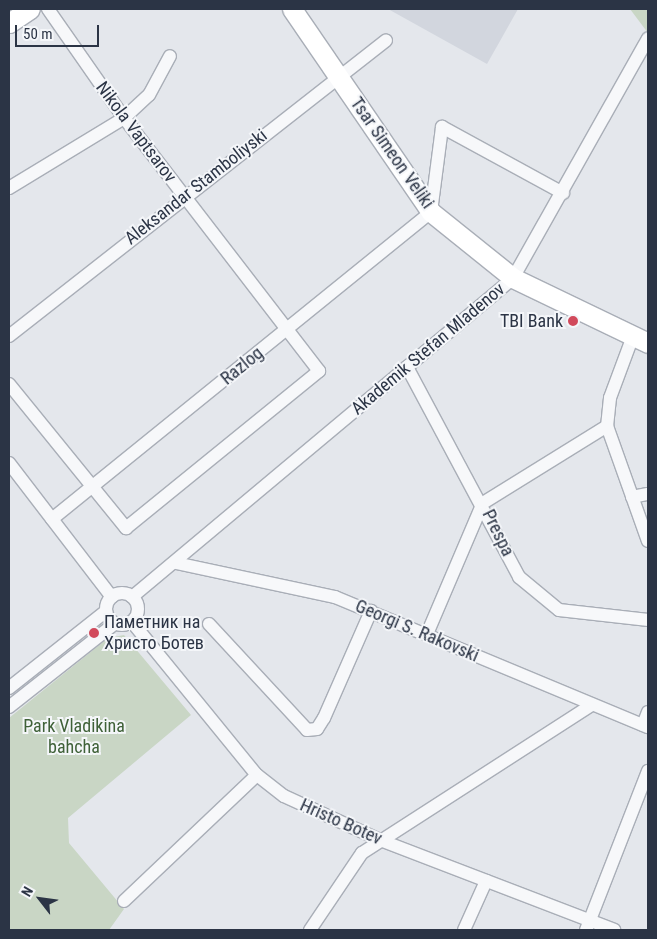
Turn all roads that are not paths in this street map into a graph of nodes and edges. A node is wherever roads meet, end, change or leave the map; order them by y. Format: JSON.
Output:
{"nodes":[{"id":1,"x":30,"y":9,"type":"edge"},
{"id":2,"x":48,"y":9,"type":"edge"},
{"id":3,"x":292,"y":9,"type":"edge"},
{"id":4,"x":9,"y":23,"type":"edge"},
{"id":5,"x":648,"y":38,"type":"edge"},
{"id":6,"x":386,"y":40,"type":"dead end"},
{"id":7,"x":170,"y":56,"type":"dead end"},
{"id":8,"x":338,"y":76,"type":"junction"},
{"id":9,"x":124,"y":118,"type":"junction"},
{"id":10,"x":9,"y":188,"type":"edge"},
{"id":11,"x":562,"y":192,"type":"junction"},
{"id":12,"x":184,"y":196,"type":"junction"},
{"id":13,"x":431,"y":212,"type":"junction"},
{"id":14,"x":512,"y":278,"type":"junction"},
{"id":15,"x":287,"y":330,"type":"junction"},
{"id":16,"x":9,"y":336,"type":"edge"},
{"id":17,"x":641,"y":339,"type":"edge"},
{"id":18,"x":407,"y":367,"type":"junction"},
{"id":19,"x":9,"y":384,"type":"edge"},
{"id":20,"x":607,"y":426,"type":"junction"},
{"id":21,"x":9,"y":464,"type":"edge"},
{"id":22,"x":92,"y":487,"type":"junction"},
{"id":23,"x":648,"y":494,"type":"edge"},
{"id":24,"x":632,"y":497,"type":"junction"},
{"id":25,"x":483,"y":503,"type":"junction"},
{"id":26,"x":52,"y":519,"type":"junction"},
{"id":27,"x":648,"y":540,"type":"edge"},
{"id":28,"x":176,"y":563,"type":"junction"},
{"id":29,"x":112,"y":597,"type":"junction"},
{"id":30,"x":132,"y":597,"type":"junction"},
{"id":31,"x":106,"y":611,"type":"junction"},
{"id":32,"x":371,"y":611,"type":"junction"},
{"id":33,"x":648,"y":620,"type":"edge"},
{"id":34,"x":132,"y":622,"type":"junction"},
{"id":35,"x":114,"y":624,"type":"junction"},
{"id":36,"x":209,"y":624,"type":"dead end"},
{"id":37,"x":427,"y":634,"type":"junction"},
{"id":38,"x":9,"y":688,"type":"edge"},
{"id":39,"x":592,"y":705,"type":"junction"},
{"id":40,"x":9,"y":707,"type":"edge"},
{"id":41,"x":648,"y":712,"type":"edge"},
{"id":42,"x":646,"y":726,"type":"edge"},
{"id":43,"x":648,"y":771,"type":"edge"},
{"id":44,"x":257,"y":775,"type":"junction"},
{"id":45,"x":380,"y":840,"type":"junction"},
{"id":46,"x":486,"y":882,"type":"junction"},
{"id":47,"x":124,"y":901,"type":"dead end"},
{"id":48,"x":587,"y":926,"type":"edge"},
{"id":49,"x":310,"y":930,"type":"edge"},
{"id":50,"x":464,"y":930,"type":"edge"},
{"id":51,"x":614,"y":930,"type":"edge"}],
"edges":[{"from":1,"to":4,"type":"street"},
{"from":2,"to":9,"type":"street","name":"Nikola Vaptsarov"},
{"from":3,"to":8,"type":"street","name":"Tsar Simeon Veliki"},
{"from":5,"to":11,"type":"street","name":"Akademik Stefan Mladenov"},
{"from":6,"to":8,"type":"street","name":"Aleksandar Stamboliyski"},
{"from":7,"to":9,"type":"street"},
{"from":8,"to":12,"type":"street","name":"Aleksandar Stamboliyski"},
{"from":8,"to":13,"type":"street","name":"Tsar Simeon Veliki"},
{"from":9,"to":10,"type":"street"},
{"from":9,"to":12,"type":"street","name":"Nikola Vaptsarov"},
{"from":11,"to":13,"type":"street"},
{"from":11,"to":14,"type":"street","name":"Akademik Stefan Mladenov"},
{"from":12,"to":15,"type":"street","name":"Nikola Vaptsarov"},
{"from":12,"to":16,"type":"street","name":"Aleksandar Stamboliyski"},
{"from":13,"to":14,"type":"street","name":"Tsar Simeon Veliki"},
{"from":13,"to":15,"type":"street","name":"Razlog"},
{"from":14,"to":17,"type":"street","name":"Tsar Simeon Veliki"},
{"from":14,"to":18,"type":"street","name":"Akademik Stefan Mladenov"},
{"from":15,"to":22,"type":"street","name":"Razlog"},
{"from":15,"to":22,"type":"street","name":"Nikola Vaptsarov"},
{"from":17,"to":20,"type":"street"},
{"from":18,"to":25,"type":"street","name":"Prespa"},
{"from":18,"to":28,"type":"street","name":"Akademik Stefan Mladenov"},
{"from":19,"to":22,"type":"street"},
{"from":20,"to":24,"type":"street"},
{"from":20,"to":25,"type":"street"},
{"from":21,"to":26,"type":"street"},
{"from":22,"to":26,"type":"street","name":"Razlog"},
{"from":23,"to":24,"type":"street"},
{"from":24,"to":27,"type":"street"},
{"from":25,"to":33,"type":"street","name":"Prespa"},
{"from":25,"to":37,"type":"street"},
{"from":26,"to":29,"type":"street"},
{"from":28,"to":30,"type":"street","name":"Akademik Stefan Mladenov"},
{"from":28,"to":32,"type":"street","name":"Georgi S. Rakovski"},
{"from":29,"to":30,"type":"street"},
{"from":29,"to":31,"type":"street"},
{"from":30,"to":34,"type":"street"},
{"from":31,"to":35,"type":"street"},
{"from":31,"to":38,"type":"street"},
{"from":32,"to":36,"type":"street"},
{"from":32,"to":37,"type":"street","name":"Georgi S. Rakovski"},
{"from":34,"to":35,"type":"street"},
{"from":34,"to":44,"type":"street","name":"Hristo Botev"},
{"from":35,"to":40,"type":"street"},
{"from":37,"to":39,"type":"street","name":"Georgi S. Rakovski"},
{"from":39,"to":42,"type":"street","name":"Georgi S. Rakovski"},
{"from":39,"to":45,"type":"street"},
{"from":41,"to":42,"type":"street"},
{"from":43,"to":48,"type":"street"},
{"from":44,"to":45,"type":"street","name":"Hristo Botev"},
{"from":44,"to":47,"type":"street"},
{"from":45,"to":46,"type":"street","name":"Hristo Botev"},
{"from":45,"to":49,"type":"street"},
{"from":46,"to":48,"type":"street","name":"Hristo Botev"},
{"from":46,"to":50,"type":"street"},
{"from":48,"to":51,"type":"street","name":"Hristo Botev"}]}
